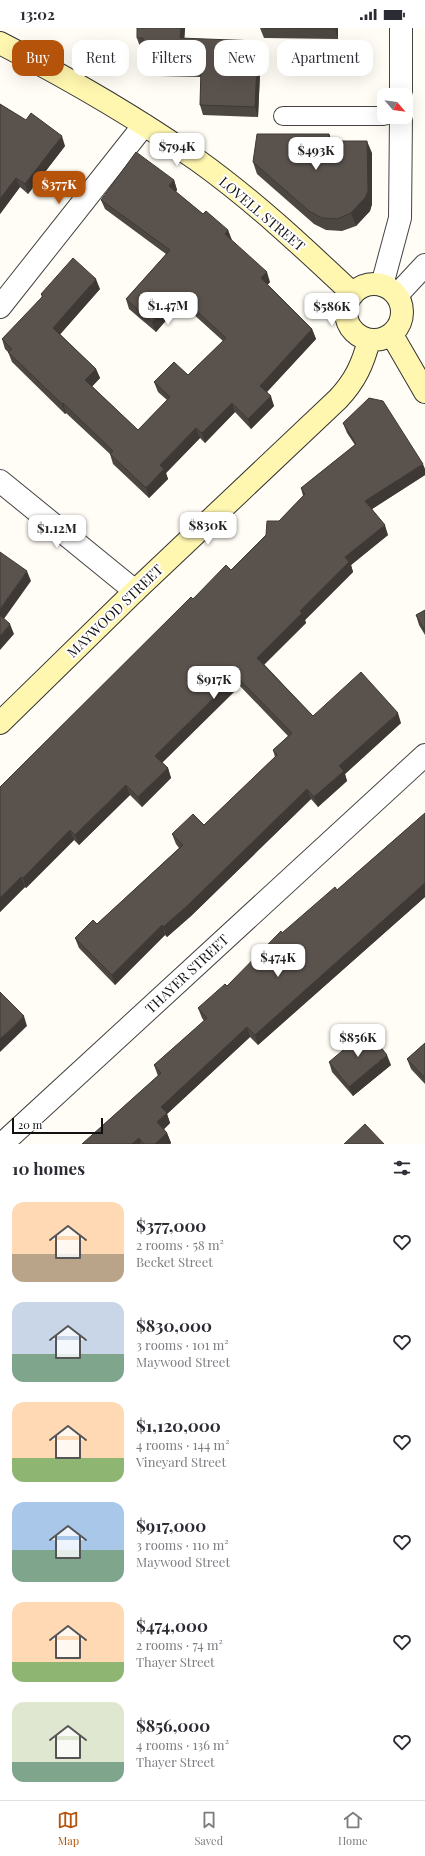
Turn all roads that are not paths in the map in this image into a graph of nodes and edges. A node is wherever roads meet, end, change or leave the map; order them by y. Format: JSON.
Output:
{"nodes":[{"id":1,"x":401,"y":28,"type":"edge"},
{"id":2,"x":0,"y":43,"type":"edge"},
{"id":3,"x":401,"y":88,"type":"edge"},
{"id":4,"x":283,"y":116,"type":"dead end"},
{"id":5,"x":377,"y":116,"type":"edge"},
{"id":6,"x":144,"y":124,"type":"junction"},
{"id":7,"x":401,"y":124,"type":"edge"},
{"id":8,"x":425,"y":265,"type":"edge"},
{"id":9,"x":390,"y":290,"type":"junction"},
{"id":10,"x":353,"y":294,"type":"junction"},
{"id":11,"x":0,"y":307,"type":"edge"},
{"id":12,"x":392,"y":335,"type":"junction"},
{"id":13,"x":369,"y":340,"type":"junction"},
{"id":14,"x":425,"y":392,"type":"edge"},
{"id":15,"x":0,"y":481,"type":"edge"},
{"id":16,"x":135,"y":591,"type":"junction"},
{"id":17,"x":0,"y":723,"type":"edge"},
{"id":18,"x":425,"y":755,"type":"edge"},
{"id":19,"x":2,"y":1144,"type":"edge"}],
"edges":[{"from":1,"to":3,"type":"street"},
{"from":2,"to":6,"type":"street","name":"LOVELL STREET"},
{"from":4,"to":5,"type":"lane"},
{"from":6,"to":10,"type":"street","name":"LOVELL STREET"},
{"from":6,"to":11,"type":"street"},
{"from":7,"to":9,"type":"street"},
{"from":8,"to":9,"type":"street"},
{"from":9,"to":10,"type":"street"},
{"from":9,"to":12,"type":"street"},
{"from":10,"to":13,"type":"street"},
{"from":12,"to":13,"type":"street"},
{"from":12,"to":14,"type":"street"},
{"from":13,"to":16,"type":"street","name":"MAYWOOD STREET"},
{"from":15,"to":16,"type":"street"},
{"from":16,"to":17,"type":"street","name":"MAYWOOD STREET"},
{"from":18,"to":19,"type":"street","name":"THAYER STREET"}]}
